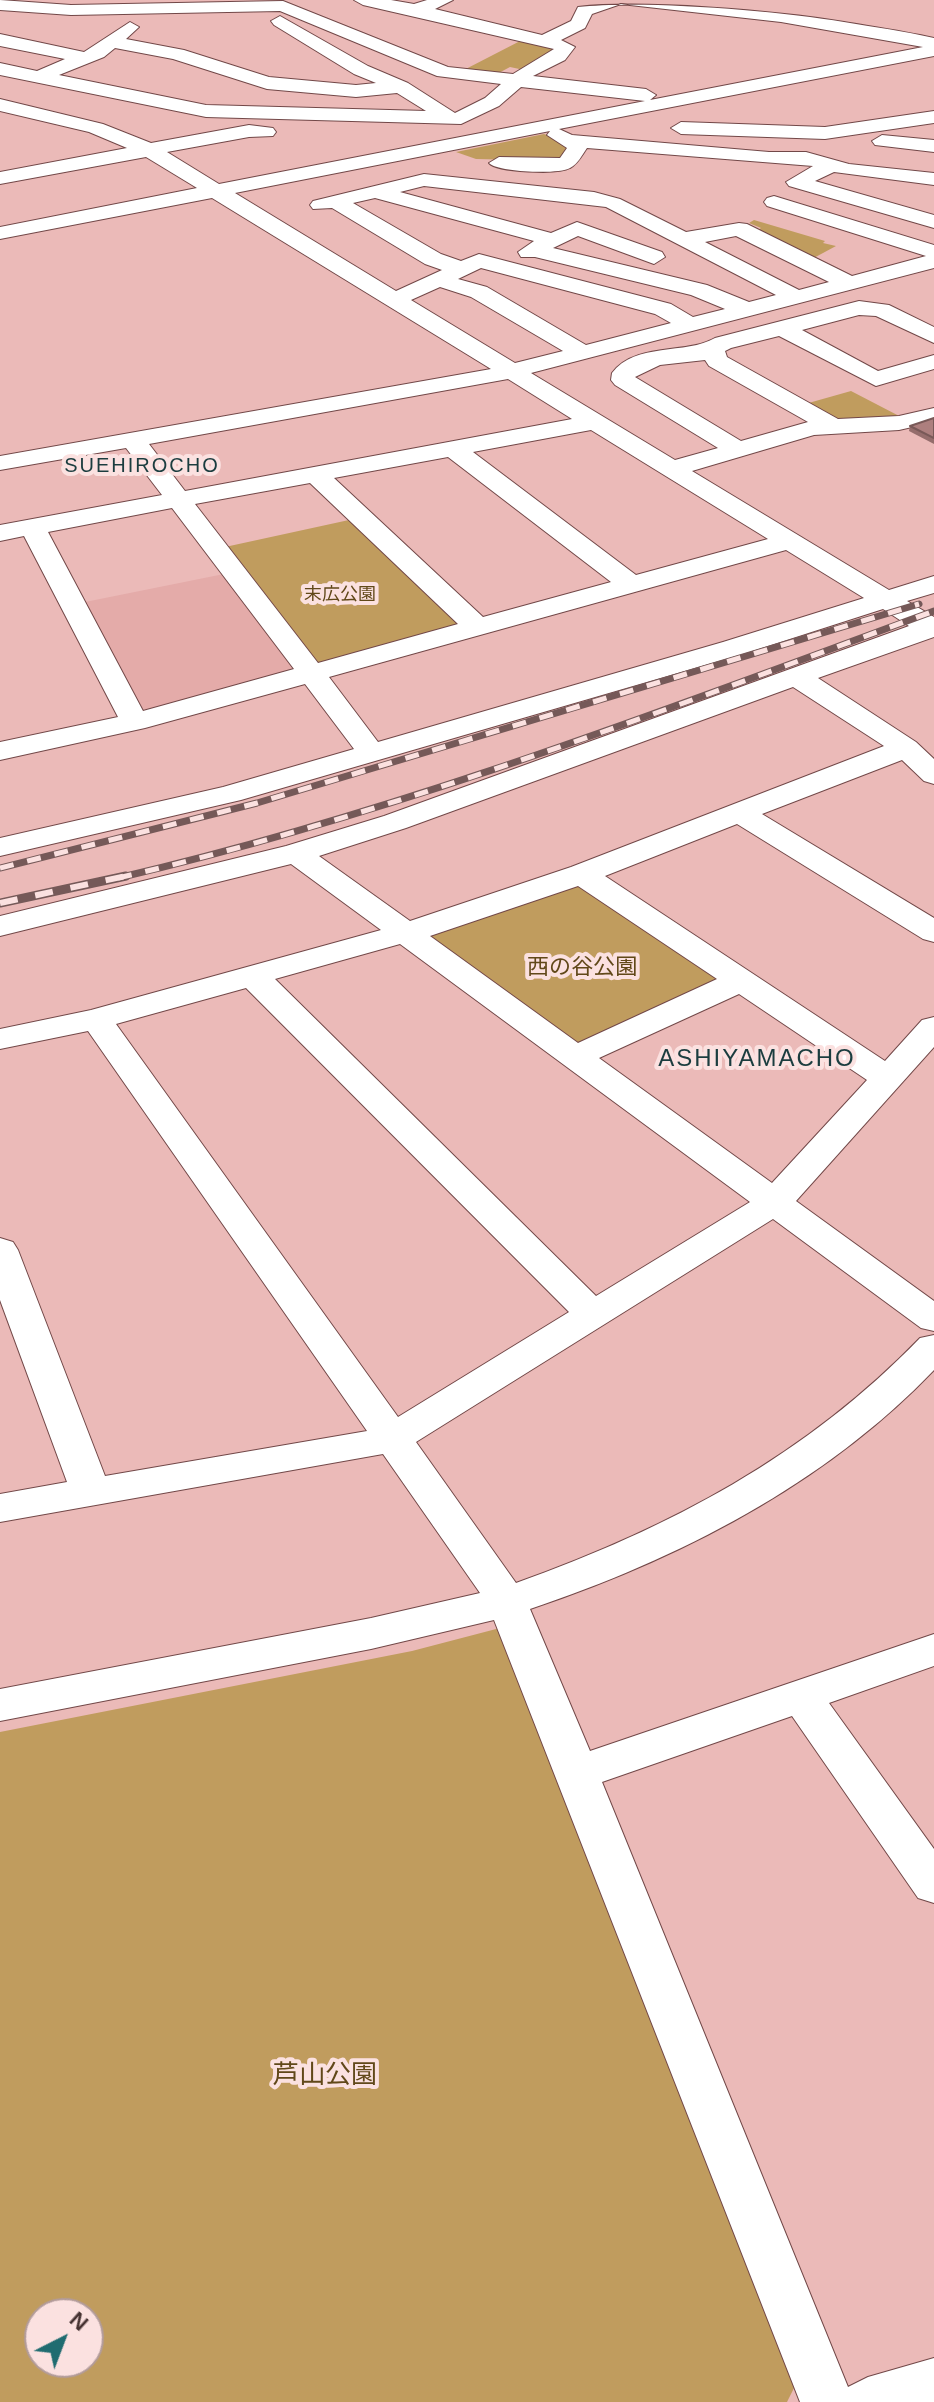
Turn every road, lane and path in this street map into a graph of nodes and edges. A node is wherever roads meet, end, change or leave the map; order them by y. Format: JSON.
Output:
{"nodes":[{"id":1,"x":304,"y":0,"type":"edge"},
{"id":2,"x":363,"y":0,"type":"edge"},
{"id":3,"x":444,"y":0,"type":"edge"},
{"id":4,"x":616,"y":0,"type":"edge"},
{"id":5,"x":626,"y":0,"type":"edge"},
{"id":6,"x":48,"y":4,"type":"edge"},
{"id":7,"x":123,"y":5,"type":"edge"},
{"id":8,"x":161,"y":6,"type":"edge"},
{"id":9,"x":221,"y":6,"type":"junction"},
{"id":10,"x":283,"y":6,"type":"junction"},
{"id":11,"x":4,"y":8,"type":"edge"},
{"id":12,"x":415,"y":10,"type":"junction"},
{"id":13,"x":0,"y":40,"type":"edge"},
{"id":14,"x":544,"y":41,"type":"junction"},
{"id":15,"x":113,"y":42,"type":"junction"},
{"id":16,"x":934,"y":43,"type":"edge"},
{"id":17,"x":934,"y":50,"type":"edge"},
{"id":18,"x":82,"y":57,"type":"junction"},
{"id":19,"x":0,"y":69,"type":"edge"},
{"id":20,"x":456,"y":75,"type":"junction"},
{"id":21,"x":39,"y":77,"type":"junction"},
{"id":22,"x":516,"y":81,"type":"junction"},
{"id":23,"x":401,"y":87,"type":"junction"},
{"id":24,"x":0,"y":95,"type":"edge"},
{"id":25,"x":671,"y":99,"type":"junction"},
{"id":26,"x":0,"y":105,"type":"edge"},
{"id":27,"x":934,"y":117,"type":"edge"},
{"id":28,"x":454,"y":118,"type":"junction"},
{"id":29,"x":514,"y":120,"type":"dead end"},
{"id":30,"x":538,"y":126,"type":"junction"},
{"id":31,"x":578,"y":132,"type":"junction"},
{"id":32,"x":124,"y":138,"type":"junction"},
{"id":33,"x":215,"y":138,"type":"junction"},
{"id":34,"x":882,"y":141,"type":"dead end"},
{"id":35,"x":438,"y":146,"type":"junction"},
{"id":36,"x":934,"y":146,"type":"edge"},
{"id":37,"x":149,"y":150,"type":"junction"},
{"id":38,"x":384,"y":156,"type":"junction"},
{"id":39,"x":833,"y":165,"type":"junction"},
{"id":40,"x":2,"y":177,"type":"edge"},
{"id":41,"x":934,"y":179,"type":"edge"},
{"id":42,"x":424,"y":180,"type":"junction"},
{"id":43,"x":214,"y":190,"type":"junction"},
{"id":44,"x":374,"y":192,"type":"junction"},
{"id":45,"x":774,"y":202,"type":"dead end"},
{"id":46,"x":637,"y":215,"type":"junction"},
{"id":47,"x":934,"y":222,"type":"edge"},
{"id":48,"x":0,"y":233,"type":"edge"},
{"id":49,"x":591,"y":234,"type":"junction"},
{"id":50,"x":684,"y":239,"type":"junction"},
{"id":51,"x":542,"y":245,"type":"junction"},
{"id":52,"x":934,"y":252,"type":"edge"},
{"id":53,"x":654,"y":257,"type":"dead end"},
{"id":54,"x":495,"y":266,"type":"junction"},
{"id":55,"x":927,"y":268,"type":"edge"},
{"id":56,"x":462,"y":269,"type":"junction"},
{"id":57,"x":439,"y":280,"type":"junction"},
{"id":58,"x":849,"y":283,"type":"junction"},
{"id":59,"x":796,"y":297,"type":"junction"},
{"id":60,"x":394,"y":300,"type":"junction"},
{"id":61,"x":748,"y":310,"type":"junction"},
{"id":62,"x":691,"y":325,"type":"junction"},
{"id":63,"x":780,"y":327,"type":"junction"},
{"id":64,"x":934,"y":336,"type":"edge"},
{"id":65,"x":584,"y":353,"type":"junction"},
{"id":66,"x":712,"y":353,"type":"junction"},
{"id":67,"x":934,"y":362,"type":"edge"},
{"id":68,"x":510,"y":372,"type":"junction"},
{"id":69,"x":934,"y":415,"type":"edge"},
{"id":70,"x":594,"y":422,"type":"junction"},
{"id":71,"x":831,"y":425,"type":"junction"},
{"id":72,"x":132,"y":439,"type":"junction"},
{"id":73,"x":453,"y":449,"type":"junction"},
{"id":74,"x":737,"y":449,"type":"junction"},
{"id":75,"x":0,"y":463,"type":"edge"},
{"id":76,"x":671,"y":469,"type":"junction"},
{"id":77,"x":315,"y":474,"type":"junction"},
{"id":78,"x":178,"y":500,"type":"junction"},
{"id":79,"x":32,"y":527,"type":"junction"},
{"id":80,"x":0,"y":533,"type":"edge"},
{"id":81,"x":789,"y":541,"type":"junction"},
{"id":82,"x":934,"y":584,"type":"edge"},
{"id":83,"x":632,"y":585,"type":"junction"},
{"id":84,"x":886,"y":600,"type":"junction"},
{"id":85,"x":477,"y":627,"type":"junction"},
{"id":86,"x":933,"y":628,"type":"edge"},
{"id":87,"x":312,"y":673,"type":"junction"},
{"id":88,"x":797,"y":677,"type":"junction"},
{"id":89,"x":135,"y":722,"type":"junction"},
{"id":90,"x":906,"y":748,"type":"junction"},
{"id":91,"x":0,"y":751,"type":"edge"},
{"id":92,"x":372,"y":753,"type":"junction"},
{"id":93,"x":934,"y":775,"type":"edge"},
{"id":94,"x":739,"y":813,"type":"junction"},
{"id":95,"x":0,"y":847,"type":"edge"},
{"id":96,"x":296,"y":853,"type":"junction"},
{"id":97,"x":582,"y":874,"type":"junction"},
{"id":98,"x":0,"y":926,"type":"edge"},
{"id":99,"x":934,"y":932,"type":"edge"},
{"id":100,"x":406,"y":933,"type":"junction"},
{"id":101,"x":253,"y":976,"type":"junction"},
{"id":102,"x":742,"y":980,"type":"junction"},
{"id":103,"x":96,"y":1019,"type":"junction"},
{"id":104,"x":934,"y":1027,"type":"edge"},
{"id":105,"x":0,"y":1039,"type":"edge"},
{"id":106,"x":577,"y":1056,"type":"junction"},
{"id":107,"x":886,"y":1077,"type":"junction"},
{"id":108,"x":776,"y":1201,"type":"junction"},
{"id":109,"x":0,"y":1250,"type":"edge"},
{"id":110,"x":592,"y":1314,"type":"junction"},
{"id":111,"x":934,"y":1319,"type":"edge"},
{"id":112,"x":934,"y":1347,"type":"edge"},
{"id":113,"x":393,"y":1438,"type":"junction"},
{"id":114,"x":91,"y":1492,"type":"junction"},
{"id":115,"x":0,"y":1508,"type":"edge"},
{"id":116,"x":505,"y":1601,"type":"junction"},
{"id":117,"x":934,"y":1650,"type":"edge"},
{"id":118,"x":802,"y":1697,"type":"junction"},
{"id":119,"x":0,"y":1705,"type":"edge"},
{"id":120,"x":576,"y":1773,"type":"junction"},
{"id":121,"x":934,"y":1885,"type":"edge"},
{"id":122,"x":934,"y":2383,"type":"edge"},
{"id":123,"x":827,"y":2402,"type":"edge"},
{"id":124,"x":868,"y":2402,"type":"edge"}],
"edges":[{"from":1,"to":10,"type":"street"},
{"from":2,"to":12,"type":"street"},
{"from":3,"to":12,"type":"street"},
{"from":4,"to":14,"type":"street"},
{"from":5,"to":16,"type":"street"},
{"from":6,"to":7,"type":"street"},
{"from":6,"to":11,"type":"street"},
{"from":7,"to":8,"type":"street"},
{"from":8,"to":9,"type":"street"},
{"from":8,"to":15,"type":"street"},
{"from":9,"to":10,"type":"street"},
{"from":9,"to":23,"type":"street"},
{"from":10,"to":20,"type":"street"},
{"from":12,"to":14,"type":"street"},
{"from":13,"to":18,"type":"street"},
{"from":14,"to":22,"type":"street"},
{"from":15,"to":18,"type":"street"},
{"from":15,"to":23,"type":"street"},
{"from":17,"to":25,"type":"street"},
{"from":18,"to":21,"type":"street"},
{"from":19,"to":21,"type":"street"},
{"from":20,"to":22,"type":"street"},
{"from":20,"to":23,"type":"street"},
{"from":21,"to":24,"type":"street"},
{"from":21,"to":28,"type":"street"},
{"from":22,"to":25,"type":"street"},
{"from":22,"to":28,"type":"street"},
{"from":23,"to":28,"type":"street"},
{"from":25,"to":30,"type":"street"},
{"from":26,"to":32,"type":"street"},
{"from":27,"to":31,"type":"street"},
{"from":28,"to":29,"type":"street"},
{"from":30,"to":31,"type":"street"},
{"from":30,"to":35,"type":"street"},
{"from":31,"to":35,"type":"street"},
{"from":31,"to":39,"type":"street"},
{"from":32,"to":33,"type":"street"},
{"from":32,"to":37,"type":"street"},
{"from":33,"to":37,"type":"street"},
{"from":33,"to":38,"type":"street"},
{"from":34,"to":36,"type":"street"},
{"from":35,"to":38,"type":"street"},
{"from":37,"to":40,"type":"street"},
{"from":37,"to":43,"type":"street"},
{"from":38,"to":42,"type":"street"},
{"from":38,"to":43,"type":"street"},
{"from":39,"to":41,"type":"street"},
{"from":39,"to":47,"type":"street"},
{"from":42,"to":44,"type":"street"},
{"from":42,"to":46,"type":"street"},
{"from":43,"to":48,"type":"street"},
{"from":43,"to":60,"type":"street"},
{"from":44,"to":51,"type":"street"},
{"from":44,"to":56,"type":"street"},
{"from":45,"to":52,"type":"street"},
{"from":46,"to":49,"type":"street"},
{"from":46,"to":50,"type":"street"},
{"from":49,"to":51,"type":"street"},
{"from":49,"to":53,"type":"street"},
{"from":50,"to":58,"type":"street"},
{"from":50,"to":59,"type":"street"},
{"from":51,"to":54,"type":"street"},
{"from":51,"to":61,"type":"street"},
{"from":54,"to":56,"type":"street"},
{"from":54,"to":62,"type":"street"},
{"from":55,"to":58,"type":"street"},
{"from":56,"to":57,"type":"street"},
{"from":57,"to":60,"type":"street"},
{"from":57,"to":65,"type":"street"},
{"from":58,"to":59,"type":"street"},
{"from":59,"to":61,"type":"street"},
{"from":60,"to":68,"type":"street"},
{"from":61,"to":62,"type":"street"},
{"from":62,"to":65,"type":"street"},
{"from":63,"to":64,"type":"street"},
{"from":63,"to":66,"type":"street"},
{"from":63,"to":67,"type":"street"},
{"from":65,"to":68,"type":"street"},
{"from":66,"to":71,"type":"street"},
{"from":66,"to":74,"type":"street"},
{"from":68,"to":70,"type":"street"},
{"from":68,"to":72,"type":"street"},
{"from":69,"to":71,"type":"street"},
{"from":70,"to":73,"type":"street"},
{"from":70,"to":76,"type":"street"},
{"from":71,"to":74,"type":"street"},
{"from":72,"to":75,"type":"street"},
{"from":72,"to":78,"type":"street"},
{"from":73,"to":77,"type":"street"},
{"from":73,"to":83,"type":"street"},
{"from":74,"to":76,"type":"street"},
{"from":76,"to":81,"type":"street"},
{"from":77,"to":78,"type":"street"},
{"from":77,"to":85,"type":"street"},
{"from":78,"to":79,"type":"street"},
{"from":78,"to":87,"type":"street"},
{"from":79,"to":80,"type":"street"},
{"from":79,"to":89,"type":"street"},
{"from":81,"to":83,"type":"street"},
{"from":81,"to":84,"type":"street"},
{"from":82,"to":84,"type":"street"},
{"from":83,"to":85,"type":"street"},
{"from":84,"to":86,"type":"street"},
{"from":84,"to":92,"type":"street"},
{"from":85,"to":87,"type":"street"},
{"from":86,"to":88,"type":"street"},
{"from":87,"to":89,"type":"street"},
{"from":87,"to":92,"type":"street"},
{"from":88,"to":90,"type":"street"},
{"from":88,"to":96,"type":"street"},
{"from":89,"to":91,"type":"street"},
{"from":90,"to":93,"type":"street"},
{"from":90,"to":94,"type":"street"},
{"from":92,"to":95,"type":"street"},
{"from":94,"to":97,"type":"street"},
{"from":94,"to":99,"type":"street"},
{"from":96,"to":98,"type":"street"},
{"from":96,"to":100,"type":"street"},
{"from":97,"to":100,"type":"street"},
{"from":97,"to":102,"type":"street"},
{"from":100,"to":101,"type":"street"},
{"from":100,"to":106,"type":"street"},
{"from":101,"to":103,"type":"street"},
{"from":101,"to":110,"type":"street"},
{"from":102,"to":106,"type":"street"},
{"from":102,"to":107,"type":"street"},
{"from":103,"to":105,"type":"street"},
{"from":103,"to":113,"type":"street"},
{"from":104,"to":107,"type":"street"},
{"from":106,"to":108,"type":"street"},
{"from":107,"to":108,"type":"street"},
{"from":108,"to":110,"type":"street"},
{"from":108,"to":111,"type":"street"},
{"from":109,"to":114,"type":"street"},
{"from":110,"to":113,"type":"street"},
{"from":112,"to":116,"type":"street"},
{"from":113,"to":114,"type":"street"},
{"from":113,"to":116,"type":"street"},
{"from":114,"to":115,"type":"street"},
{"from":116,"to":119,"type":"street"},
{"from":116,"to":120,"type":"street"},
{"from":117,"to":118,"type":"street"},
{"from":118,"to":120,"type":"street"},
{"from":118,"to":121,"type":"street"},
{"from":120,"to":123,"type":"street"},
{"from":122,"to":124,"type":"street"}]}
